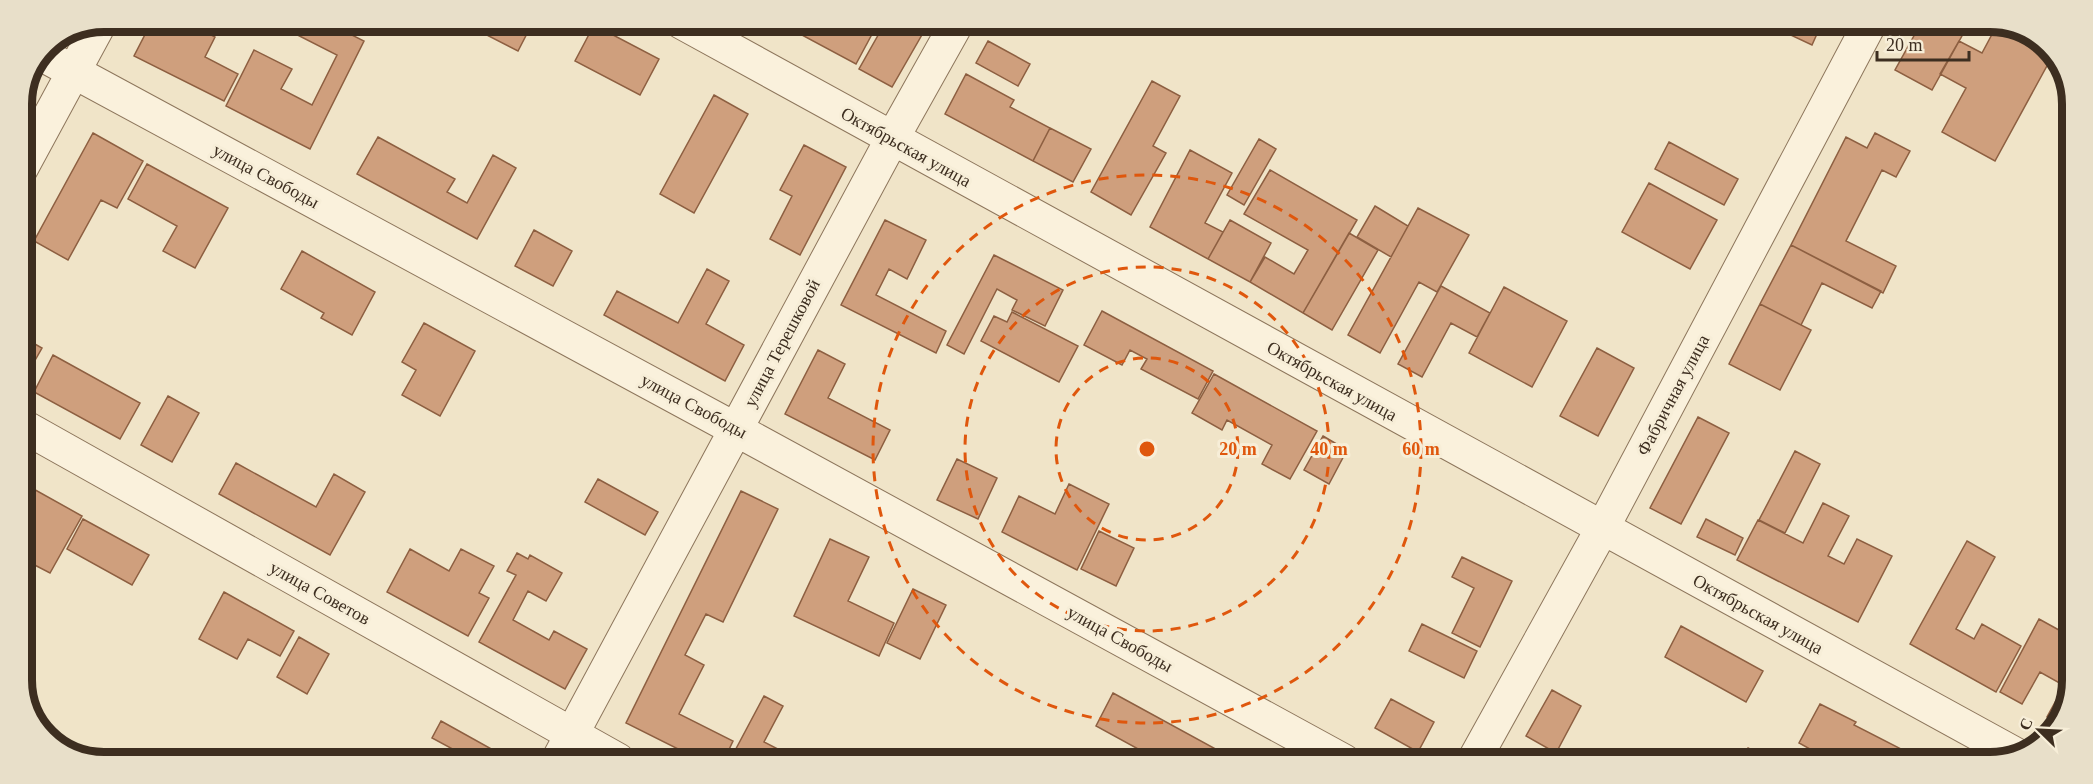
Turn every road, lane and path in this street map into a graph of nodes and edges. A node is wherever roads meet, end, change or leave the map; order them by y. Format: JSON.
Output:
{"nodes":[{"id":1,"x":699,"y":32,"type":"edge"},
{"id":2,"x":952,"y":32,"type":"edge"},
{"id":3,"x":1865,"y":32,"type":"edge"},
{"id":4,"x":94,"y":33,"type":"edge"},
{"id":5,"x":49,"y":58,"type":"edge"},
{"id":6,"x":74,"y":72,"type":"junction"},
{"id":7,"x":892,"y":139,"type":"junction"},
{"id":8,"x":32,"y":149,"type":"edge"},
{"id":9,"x":735,"y":429,"type":"junction"},
{"id":10,"x":32,"y":432,"type":"edge"},
{"id":11,"x":1602,"y":529,"type":"junction"},
{"id":12,"x":565,"y":747,"type":"edge"},
{"id":13,"x":2008,"y":750,"type":"edge"},
{"id":14,"x":585,"y":752,"type":"edge"},
{"id":15,"x":1326,"y":752,"type":"edge"},
{"id":16,"x":1479,"y":752,"type":"edge"}],
"edges":[{"from":1,"to":7,"type":"street","name":"Октябрьская улица"},
{"from":2,"to":7,"type":"street","name":"улица Терешковой"},
{"from":3,"to":11,"type":"street","name":"Фабричная улица"},
{"from":4,"to":6,"type":"street"},
{"from":5,"to":6,"type":"street","name":"улица Свободы"},
{"from":6,"to":8,"type":"street"},
{"from":6,"to":9,"type":"street","name":"улица Свободы"},
{"from":7,"to":9,"type":"street","name":"улица Терешковой"},
{"from":7,"to":11,"type":"street","name":"Октябрьская улица"},
{"from":9,"to":12,"type":"street","name":"улица Терешковой"},
{"from":9,"to":15,"type":"street","name":"улица Свободы"},
{"from":10,"to":12,"type":"street","name":"улица Советов"},
{"from":11,"to":13,"type":"street","name":"Октябрьская улица"},
{"from":11,"to":16,"type":"street","name":"Фабричная улица"},
{"from":12,"to":14,"type":"street","name":"улица Советов"}]}
